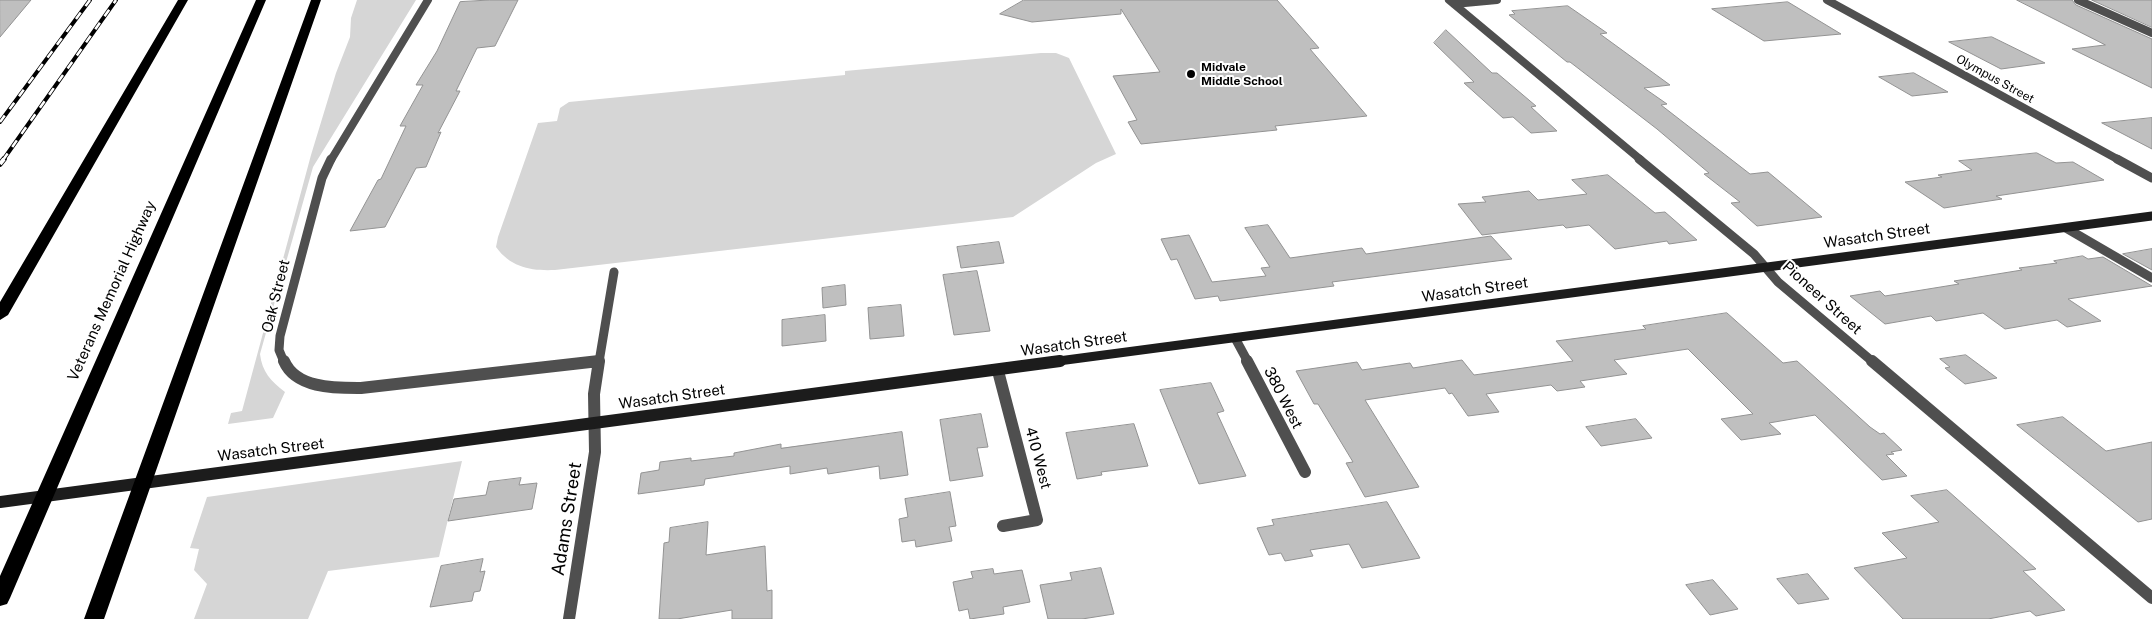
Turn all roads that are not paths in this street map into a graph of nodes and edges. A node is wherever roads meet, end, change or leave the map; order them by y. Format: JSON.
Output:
{"nodes":[{"id":1,"x":183,"y":0,"type":"edge"},
{"id":2,"x":261,"y":0,"type":"edge"},
{"id":3,"x":316,"y":0,"type":"edge"},
{"id":4,"x":428,"y":0,"type":"edge"},
{"id":5,"x":1497,"y":0,"type":"edge"},
{"id":6,"x":1827,"y":0,"type":"edge"},
{"id":7,"x":2078,"y":0,"type":"edge"},
{"id":8,"x":1452,"y":2,"type":"edge"},
{"id":9,"x":2152,"y":33,"type":"edge"},
{"id":10,"x":2152,"y":178,"type":"edge"},
{"id":11,"x":2152,"y":216,"type":"edge"},
{"id":12,"x":2066,"y":228,"type":"junction"},
{"id":13,"x":1766,"y":268,"type":"junction"},
{"id":14,"x":614,"y":272,"type":"dead end"},
{"id":15,"x":2152,"y":278,"type":"edge"},
{"id":16,"x":0,"y":315,"type":"edge"},
{"id":17,"x":1236,"y":338,"type":"junction"},
{"id":18,"x":600,"y":361,"type":"junction"},
{"id":19,"x":998,"y":370,"type":"junction"},
{"id":20,"x":594,"y":424,"type":"junction"},
{"id":21,"x":1305,"y":472,"type":"dead end"},
{"id":22,"x":0,"y":502,"type":"edge"},
{"id":23,"x":1003,"y":526,"type":"dead end"},
{"id":24,"x":3,"y":591,"type":"edge"},
{"id":25,"x":2152,"y":598,"type":"edge"},
{"id":26,"x":94,"y":619,"type":"edge"},
{"id":27,"x":569,"y":619,"type":"edge"}],
"edges":[{"from":1,"to":16,"type":"highway"},
{"from":2,"to":24,"type":"highway","name":"Veterans Memorial Highway"},
{"from":3,"to":26,"type":"highway"},
{"from":4,"to":18,"type":"street","name":"Oak Street"},
{"from":5,"to":8,"type":"street"},
{"from":6,"to":10,"type":"street","name":"Olympus Street"},
{"from":7,"to":9,"type":"street"},
{"from":8,"to":13,"type":"street","name":"Pioneer Street"},
{"from":11,"to":12,"type":"street","name":"Wasatch Street"},
{"from":12,"to":13,"type":"street","name":"Wasatch Street"},
{"from":12,"to":15,"type":"street"},
{"from":13,"to":17,"type":"street","name":"Wasatch Street"},
{"from":13,"to":25,"type":"street","name":"Pioneer Street"},
{"from":14,"to":18,"type":"street"},
{"from":17,"to":19,"type":"street","name":"Wasatch Street"},
{"from":17,"to":21,"type":"street","name":"380 West"},
{"from":18,"to":20,"type":"street"},
{"from":19,"to":20,"type":"street","name":"Wasatch Street"},
{"from":19,"to":23,"type":"street","name":"410 West"},
{"from":20,"to":22,"type":"street","name":"Wasatch Street"},
{"from":20,"to":27,"type":"street","name":"Adams Street"}]}
